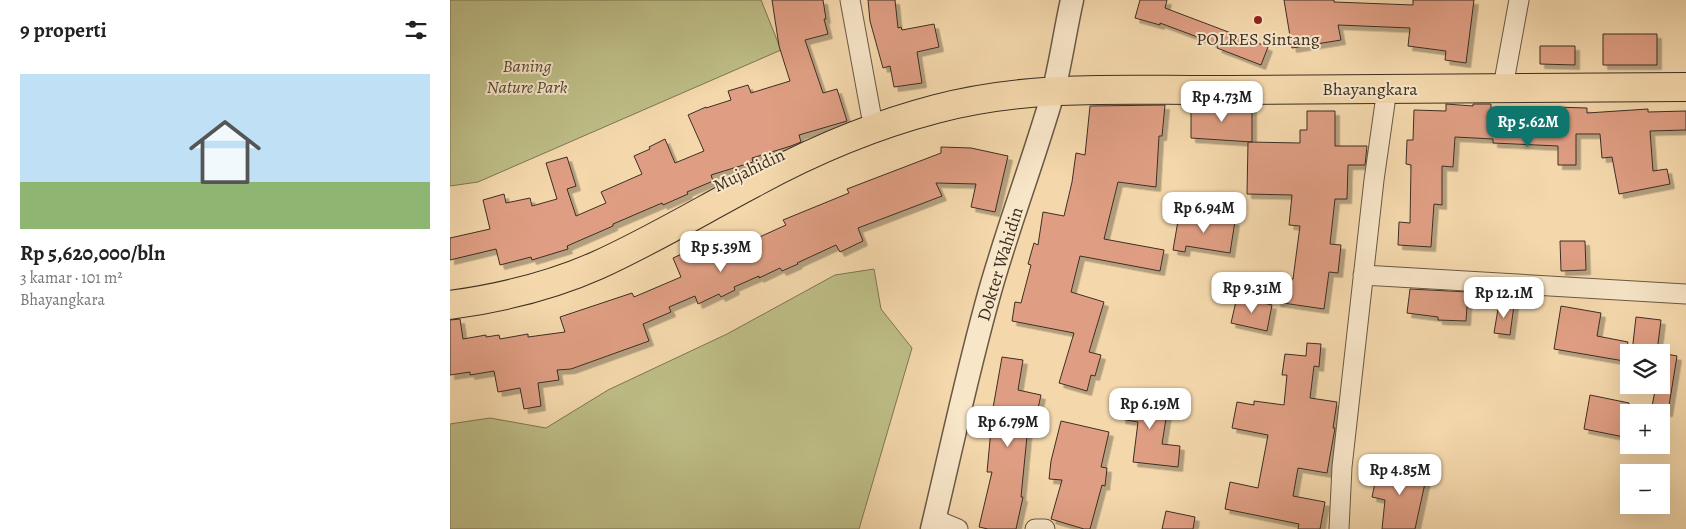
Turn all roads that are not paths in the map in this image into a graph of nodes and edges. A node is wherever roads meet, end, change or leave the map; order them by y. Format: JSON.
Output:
{"nodes":[{"id":1,"x":850,"y":0,"type":"edge"},
{"id":2,"x":1072,"y":0,"type":"edge"},
{"id":3,"x":1519,"y":0,"type":"edge"},
{"id":4,"x":1686,"y":75,"type":"edge"},
{"id":5,"x":1504,"y":76,"type":"junction"},
{"id":6,"x":1055,"y":84,"type":"junction"},
{"id":7,"x":1686,"y":87,"type":"edge"},
{"id":8,"x":1386,"y":89,"type":"junction"},
{"id":9,"x":871,"y":114,"type":"junction"},
{"id":10,"x":1363,"y":275,"type":"junction"},
{"id":11,"x":450,"y":291,"type":"edge"},
{"id":12,"x":1686,"y":294,"type":"edge"},
{"id":13,"x":450,"y":305,"type":"edge"},
{"id":14,"x":933,"y":524,"type":"edge"},
{"id":15,"x":958,"y":529,"type":"edge"},
{"id":16,"x":1035,"y":529,"type":"edge"},
{"id":17,"x":1045,"y":529,"type":"edge"},
{"id":18,"x":1340,"y":529,"type":"edge"}],
"edges":[{"from":1,"to":9,"type":"street"},
{"from":2,"to":6,"type":"street","name":"Dokter Wahidin"},
{"from":3,"to":5,"type":"street"},
{"from":4,"to":5,"type":"main road","name":"Bhayangkara"},
{"from":5,"to":6,"type":"main road","name":"Bhayangkara"},
{"from":6,"to":8,"type":"main road","name":"Bhayangkara"},
{"from":6,"to":9,"type":"main road","name":"Mujahidin"},
{"from":6,"to":13,"type":"main road","name":"Mujahidin"},
{"from":6,"to":14,"type":"street","name":"Dokter Wahidin"},
{"from":7,"to":8,"type":"main road","name":"Bhayangkara"},
{"from":8,"to":10,"type":"street"},
{"from":9,"to":11,"type":"main road","name":"Mujahidin"},
{"from":10,"to":12,"type":"street"},
{"from":10,"to":18,"type":"street"},
{"from":14,"to":15,"type":"street"},
{"from":16,"to":17,"type":"street"}]}
